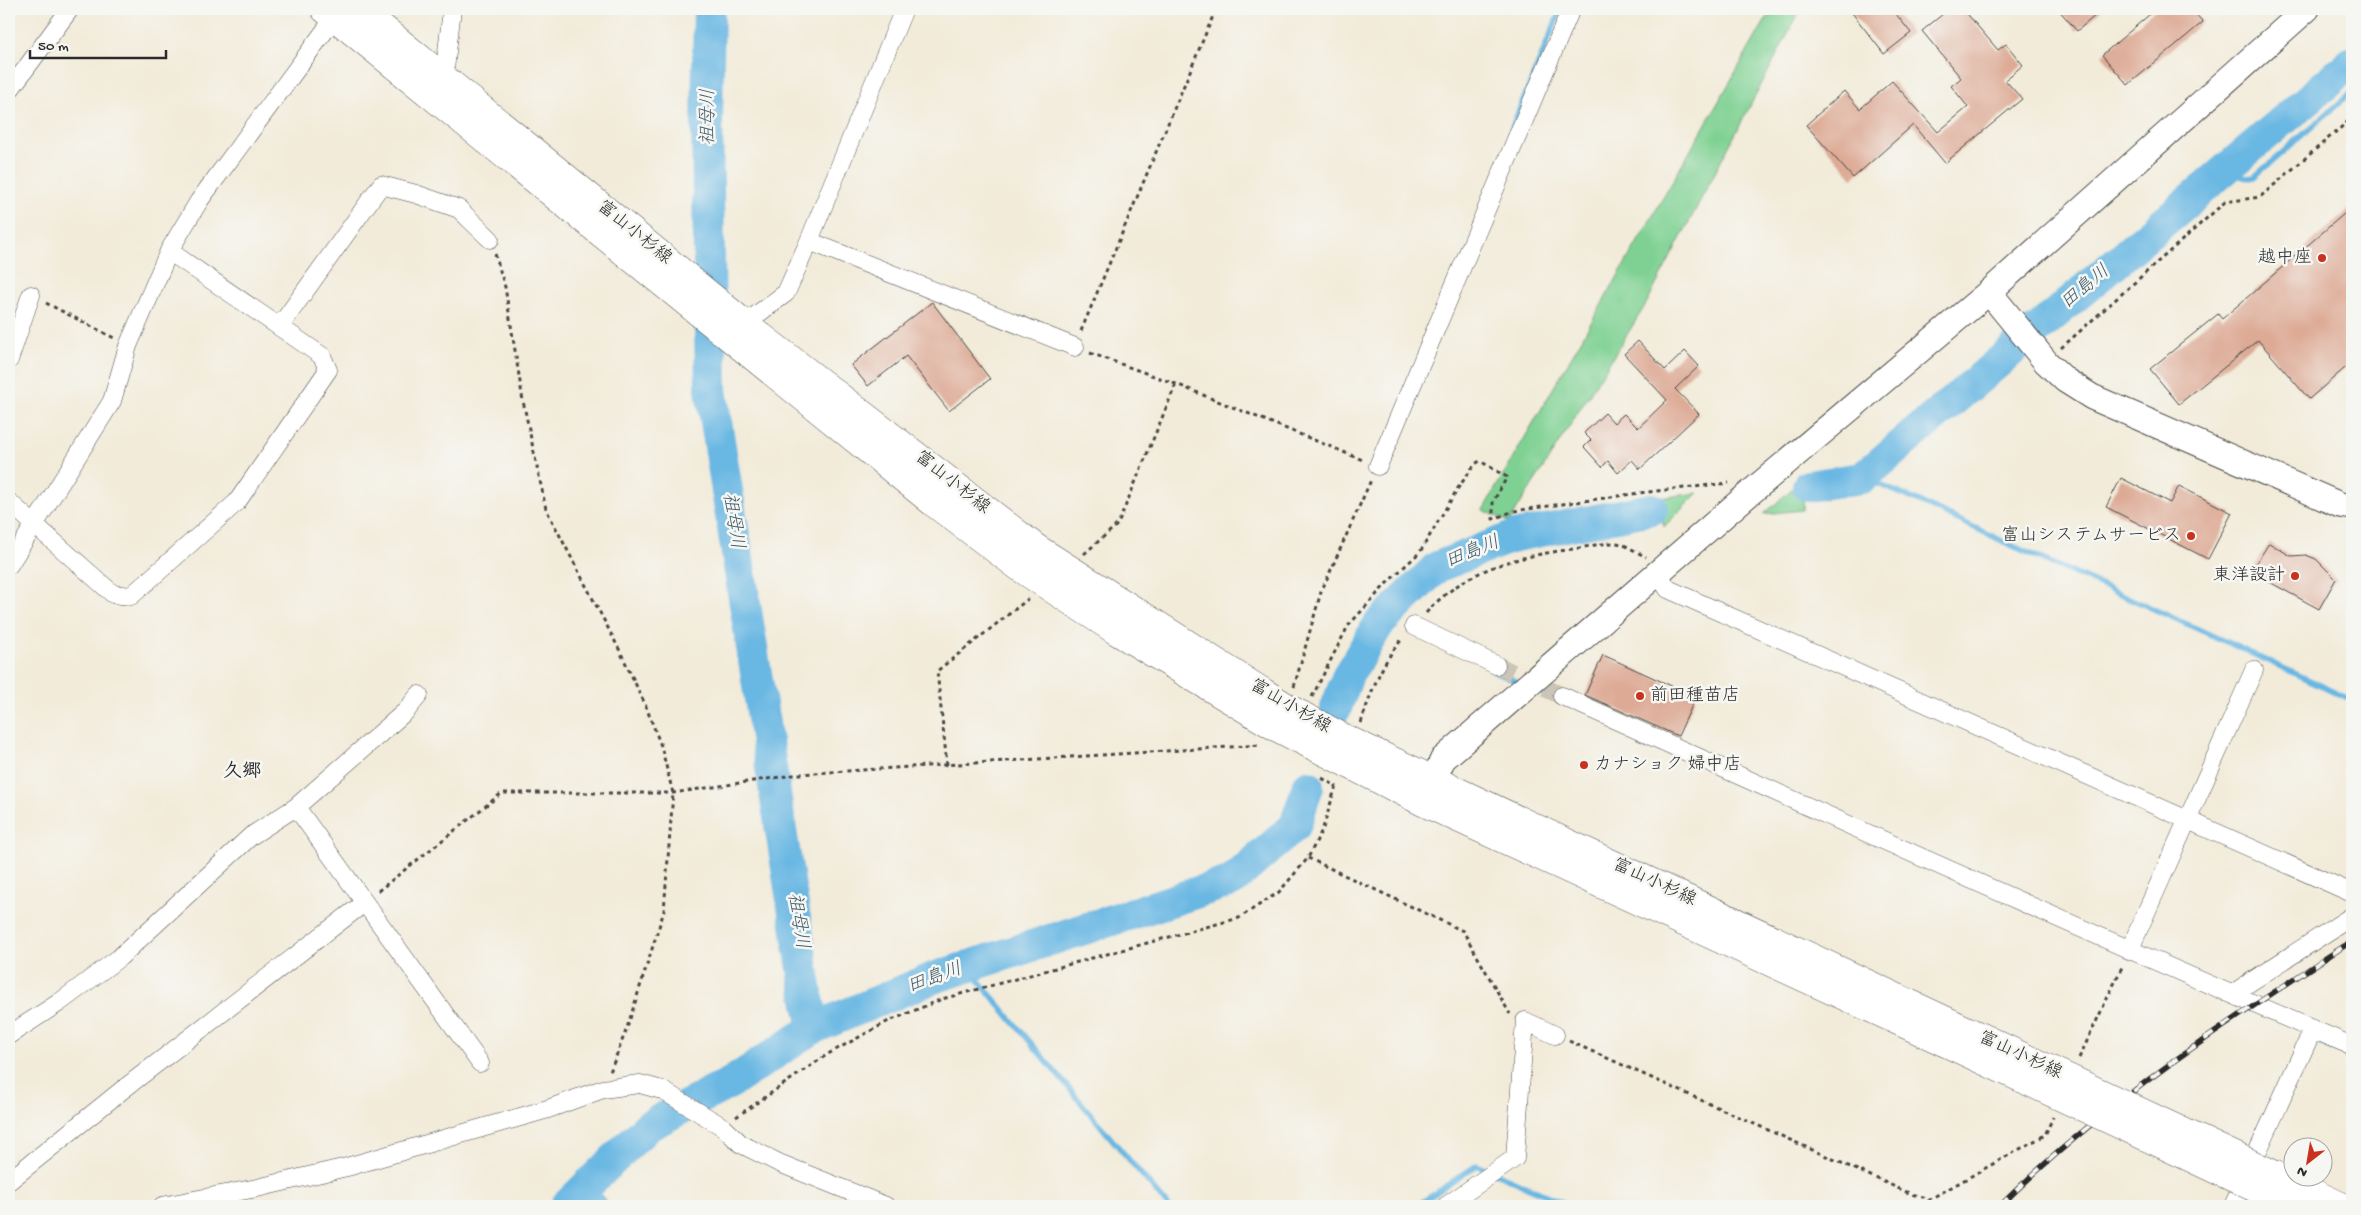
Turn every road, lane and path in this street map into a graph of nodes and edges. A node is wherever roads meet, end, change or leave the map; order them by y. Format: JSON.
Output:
{"nodes":[{"id":1,"x":70,"y":9,"type":"edge"},
{"id":2,"x":452,"y":9,"type":"edge"},
{"id":3,"x":904,"y":9,"type":"edge"},
{"id":4,"x":1216,"y":9,"type":"edge"},
{"id":5,"x":1571,"y":9,"type":"edge"},
{"id":6,"x":2303,"y":10,"type":"edge"},
{"id":7,"x":340,"y":12,"type":"edge"},
{"id":8,"x":444,"y":78,"type":"junction"},
{"id":9,"x":9,"y":91,"type":"edge"},
{"id":10,"x":2352,"y":118,"type":"edge"},
{"id":11,"x":490,"y":239,"type":"joint"},
{"id":12,"x":809,"y":241,"type":"junction"},
{"id":13,"x":169,"y":250,"type":"junction"},
{"id":14,"x":9,"y":284,"type":"edge"},
{"id":15,"x":1990,"y":292,"type":"junction"},
{"id":16,"x":31,"y":295,"type":"junction"},
{"id":17,"x":280,"y":326,"type":"junction"},
{"id":18,"x":737,"y":326,"type":"junction"},
{"id":19,"x":128,"y":346,"type":"junction"},
{"id":20,"x":1075,"y":347,"type":"junction"},
{"id":21,"x":2043,"y":358,"type":"junction"},
{"id":22,"x":9,"y":360,"type":"edge"},
{"id":23,"x":1176,"y":384,"type":"junction"},
{"id":24,"x":1378,"y":466,"type":"junction"},
{"id":25,"x":1744,"y":498,"type":"junction"},
{"id":26,"x":9,"y":502,"type":"edge"},
{"id":27,"x":2352,"y":507,"type":"edge"},
{"id":28,"x":34,"y":523,"type":"junction"},
{"id":29,"x":1082,"y":556,"type":"dead end"},
{"id":30,"x":9,"y":565,"type":"edge"},
{"id":31,"x":1658,"y":572,"type":"junction"},
{"id":32,"x":1034,"y":594,"type":"dead end"},
{"id":33,"x":1414,"y":626,"type":"junction"},
{"id":34,"x":1496,"y":665,"type":"tunnel mouth"},
{"id":35,"x":2254,"y":670,"type":"dead end"},
{"id":36,"x":419,"y":695,"type":"dead end"},
{"id":37,"x":1562,"y":696,"type":"tunnel mouth"},
{"id":38,"x":1296,"y":712,"type":"junction"},
{"id":39,"x":1354,"y":742,"type":"junction"},
{"id":40,"x":1262,"y":744,"type":"dead end"},
{"id":41,"x":947,"y":765,"type":"junction"},
{"id":42,"x":1312,"y":772,"type":"dead end"},
{"id":43,"x":1428,"y":790,"type":"junction"},
{"id":44,"x":673,"y":792,"type":"junction"},
{"id":45,"x":296,"y":807,"type":"junction"},
{"id":46,"x":2188,"y":820,"type":"junction"},
{"id":47,"x":1308,"y":858,"type":"junction"},
{"id":48,"x":2352,"y":893,"type":"edge"},
{"id":49,"x":364,"y":903,"type":"junction"},
{"id":50,"x":2352,"y":916,"type":"edge"},
{"id":51,"x":2129,"y":951,"type":"junction"},
{"id":52,"x":2232,"y":994,"type":"junction"},
{"id":53,"x":1524,"y":1021,"type":"junction"},
{"id":54,"x":2313,"y":1029,"type":"junction"},
{"id":55,"x":9,"y":1035,"type":"edge"},
{"id":56,"x":1555,"y":1035,"type":"joint"},
{"id":57,"x":2352,"y":1046,"type":"edge"},
{"id":58,"x":480,"y":1062,"type":"dead end"},
{"id":59,"x":2075,"y":1067,"type":"dead end"},
{"id":60,"x":603,"y":1089,"type":"junction"},
{"id":61,"x":2057,"y":1110,"type":"dead end"},
{"id":62,"x":723,"y":1128,"type":"junction"},
{"id":63,"x":9,"y":1181,"type":"edge"},
{"id":64,"x":2270,"y":1184,"type":"junction"},
{"id":65,"x":162,"y":1206,"type":"edge"},
{"id":66,"x":886,"y":1206,"type":"edge"},
{"id":67,"x":1446,"y":1206,"type":"edge"},
{"id":68,"x":2233,"y":1206,"type":"edge"},
{"id":69,"x":2293,"y":1206,"type":"edge"},
{"id":70,"x":2341,"y":1206,"type":"edge"}],
"edges":[{"from":1,"to":9,"type":"street"},
{"from":2,"to":8,"type":"street"},
{"from":3,"to":12,"type":"street"},
{"from":4,"to":20,"type":"path"},
{"from":5,"to":24,"type":"street"},
{"from":6,"to":15,"type":"street"},
{"from":7,"to":8,"type":"main road","name":"富山小杉線"},
{"from":7,"to":13,"type":"street"},
{"from":7,"to":18,"type":"main road","name":"富山小杉線"},
{"from":8,"to":18,"type":"main road","name":"富山小杉線"},
{"from":10,"to":21,"type":"path"},
{"from":11,"to":17,"type":"street"},
{"from":11,"to":44,"type":"path"},
{"from":12,"to":18,"type":"street"},
{"from":12,"to":20,"type":"street"},
{"from":13,"to":17,"type":"street"},
{"from":13,"to":19,"type":"street"},
{"from":14,"to":16,"type":"path"},
{"from":15,"to":21,"type":"street"},
{"from":15,"to":25,"type":"street"},
{"from":16,"to":19,"type":"path"},
{"from":16,"to":22,"type":"street"},
{"from":17,"to":28,"type":"street"},
{"from":18,"to":38,"type":"main road","name":"富山小杉線"},
{"from":18,"to":43,"type":"main road","name":"富山小杉線"},
{"from":19,"to":28,"type":"street"},
{"from":20,"to":23,"type":"path"},
{"from":21,"to":27,"type":"street"},
{"from":23,"to":24,"type":"path"},
{"from":23,"to":29,"type":"path"},
{"from":24,"to":38,"type":"path"},
{"from":25,"to":31,"type":"street"},
{"from":25,"to":38,"type":"path"},
{"from":26,"to":28,"type":"street"},
{"from":28,"to":30,"type":"street"},
{"from":31,"to":33,"type":"path"},
{"from":31,"to":43,"type":"street"},
{"from":31,"to":46,"type":"street"},
{"from":32,"to":41,"type":"path"},
{"from":33,"to":34,"type":"street"},
{"from":33,"to":39,"type":"path"},
{"from":35,"to":46,"type":"street"},
{"from":36,"to":45,"type":"street"},
{"from":37,"to":51,"type":"street"},
{"from":38,"to":39,"type":"main road","name":"富山小杉線"},
{"from":39,"to":43,"type":"main road","name":"富山小杉線"},
{"from":40,"to":41,"type":"path"},
{"from":41,"to":44,"type":"path"},
{"from":42,"to":47,"type":"path"},
{"from":43,"to":64,"type":"main road","name":"富山小杉線","bridge":true},
{"from":44,"to":49,"type":"path"},
{"from":44,"to":60,"type":"path"},
{"from":45,"to":49,"type":"street"},
{"from":45,"to":55,"type":"street"},
{"from":46,"to":48,"type":"street"},
{"from":46,"to":51,"type":"street"},
{"from":47,"to":53,"type":"path"},
{"from":47,"to":62,"type":"path"},
{"from":49,"to":58,"type":"street"},
{"from":49,"to":63,"type":"street"},
{"from":50,"to":52,"type":"street"},
{"from":51,"to":52,"type":"street"},
{"from":51,"to":59,"type":"path"},
{"from":52,"to":54,"type":"street"},
{"from":53,"to":56,"type":"street"},
{"from":53,"to":67,"type":"street"},
{"from":54,"to":57,"type":"street"},
{"from":54,"to":68,"type":"street"},
{"from":56,"to":61,"type":"path"},
{"from":60,"to":62,"type":"street"},
{"from":60,"to":65,"type":"street"},
{"from":62,"to":66,"type":"street"},
{"from":64,"to":69,"type":"main road","name":"富山小杉線"},
{"from":64,"to":70,"type":"main road","name":"富山小杉線"}]}
